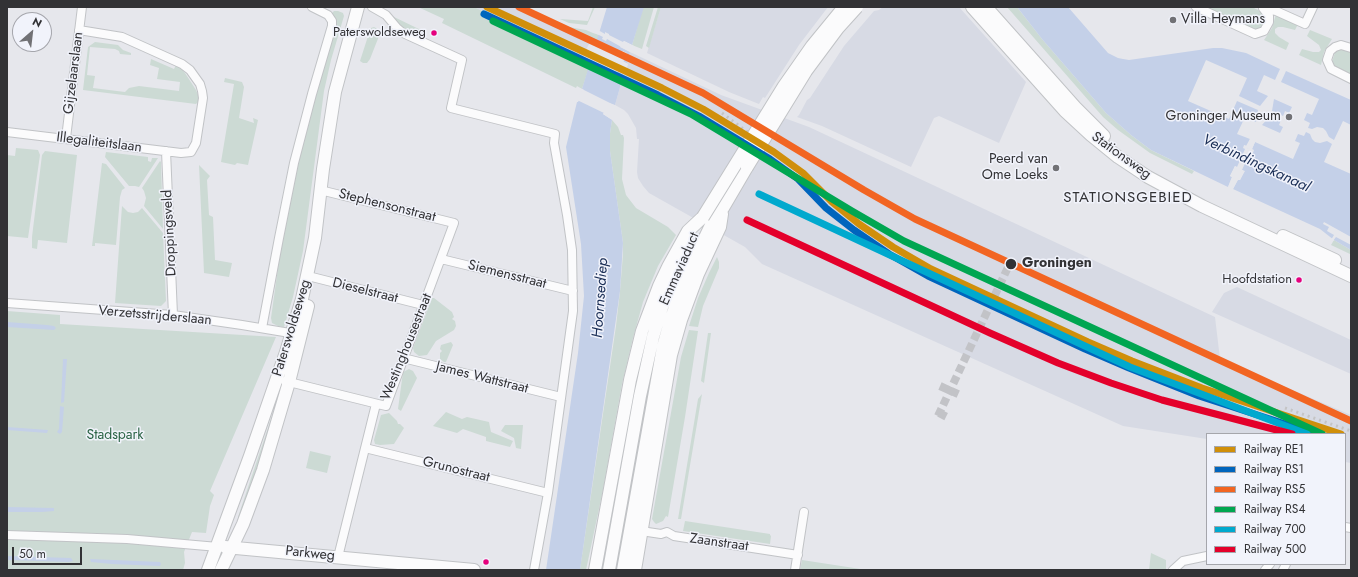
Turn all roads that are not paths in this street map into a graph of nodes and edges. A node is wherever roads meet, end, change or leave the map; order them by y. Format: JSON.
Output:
{"nodes":[{"id":1,"x":82,"y":7,"type":"edge"},
{"id":2,"x":312,"y":7,"type":"edge"},
{"id":3,"x":358,"y":7,"type":"edge"},
{"id":4,"x":365,"y":7,"type":"edge"},
{"id":5,"x":372,"y":7,"type":"edge"},
{"id":6,"x":844,"y":7,"type":"edge"},
{"id":7,"x":857,"y":7,"type":"edge"},
{"id":8,"x":972,"y":7,"type":"edge"},
{"id":9,"x":986,"y":7,"type":"edge"},
{"id":10,"x":1196,"y":7,"type":"edge"},
{"id":11,"x":1313,"y":7,"type":"edge"},
{"id":12,"x":1262,"y":8,"type":"edge"},
{"id":13,"x":79,"y":30,"type":"junction"},
{"id":14,"x":1351,"y":48,"type":"edge"},
{"id":15,"x":1351,"y":78,"type":"edge"},
{"id":16,"x":7,"y":132,"type":"edge"},
{"id":17,"x":66,"y":138,"type":"junction"},
{"id":18,"x":166,"y":151,"type":"junction"},
{"id":19,"x":324,"y":191,"type":"junction"},
{"id":20,"x":454,"y":223,"type":"joint"},
{"id":21,"x":693,"y":250,"type":"junction"},
{"id":22,"x":441,"y":259,"type":"junction"},
{"id":23,"x":1351,"y":267,"type":"edge"},
{"id":24,"x":1351,"y":276,"type":"edge"},
{"id":25,"x":310,"y":277,"type":"junction"},
{"id":26,"x":573,"y":291,"type":"junction"},
{"id":27,"x":7,"y":303,"type":"edge"},
{"id":28,"x":423,"y":305,"type":"junction"},
{"id":29,"x":173,"y":315,"type":"junction"},
{"id":30,"x":262,"y":328,"type":"junction"},
{"id":31,"x":297,"y":334,"type":"junction"},
{"id":32,"x":403,"y":358,"type":"junction"},
{"id":33,"x":277,"y":378,"type":"junction"},
{"id":34,"x":289,"y":382,"type":"junction"},
{"id":35,"x":561,"y":397,"type":"junction"},
{"id":36,"x":376,"y":404,"type":"junction"},
{"id":37,"x":365,"y":448,"type":"junction"},
{"id":38,"x":548,"y":493,"type":"junction"},
{"id":39,"x":804,"y":512,"type":"dead end"},
{"id":40,"x":641,"y":531,"type":"junction"},
{"id":41,"x":7,"y":535,"type":"edge"},
{"id":42,"x":218,"y":547,"type":"junction"},
{"id":43,"x":232,"y":547,"type":"junction"},
{"id":44,"x":798,"y":555,"type":"junction"},
{"id":45,"x":1206,"y":556,"type":"edge"},
{"id":46,"x":338,"y":557,"type":"junction"},
{"id":47,"x":427,"y":568,"type":"edge"},
{"id":48,"x":208,"y":570,"type":"edge"},
{"id":49,"x":221,"y":570,"type":"edge"},
{"id":50,"x":474,"y":570,"type":"edge"},
{"id":51,"x":534,"y":570,"type":"edge"},
{"id":52,"x":595,"y":570,"type":"edge"},
{"id":53,"x":609,"y":570,"type":"edge"},
{"id":54,"x":623,"y":570,"type":"edge"},
{"id":55,"x":635,"y":570,"type":"edge"},
{"id":56,"x":795,"y":570,"type":"edge"},
{"id":57,"x":1174,"y":570,"type":"edge"}],
"edges":[{"from":1,"to":13,"type":"street","name":"Gijzelaarslaan"},
{"from":2,"to":30,"type":"street","name":"Paterswoldseweg"},
{"from":3,"to":19,"type":"main road","name":"Paterswoldseweg"},
{"from":4,"to":19,"type":"main road","name":"Paterswoldseweg"},
{"from":5,"to":26,"type":"street"},
{"from":6,"to":21,"type":"main road","name":"Emmaviaduct","bridge":true},
{"from":7,"to":21,"type":"main road","name":"Emmaviaduct","bridge":true},
{"from":8,"to":24,"type":"main road","name":"Stationsweg"},
{"from":9,"to":23,"type":"main road","name":"Stationsweg"},
{"from":10,"to":12,"type":"street"},
{"from":11,"to":12,"type":"street"},
{"from":13,"to":17,"type":"street","name":"Gijzelaarslaan"},
{"from":13,"to":18,"type":"street","name":"Illegaliteitslaan"},
{"from":14,"to":15,"type":"street"},
{"from":16,"to":17,"type":"street","name":"Illegaliteitslaan"},
{"from":17,"to":18,"type":"street","name":"Illegaliteitslaan"},
{"from":18,"to":29,"type":"street","name":"Droppingsveld"},
{"from":19,"to":20,"type":"street","name":"Stephensonstraat"},
{"from":19,"to":25,"type":"main road","name":"Paterswoldseweg"},
{"from":20,"to":22,"type":"street","name":"Westinghousestraat"},
{"from":21,"to":40,"type":"main road"},
{"from":21,"to":52,"type":"main road"},
{"from":21,"to":53,"type":"main road","name":"Emmaviaduct"},
{"from":21,"to":54,"type":"main road","name":"Emmaviaduct"},
{"from":22,"to":26,"type":"street","name":"Siemensstraat"},
{"from":22,"to":28,"type":"street","name":"Westinghousestraat"},
{"from":25,"to":28,"type":"street","name":"Dieselstraat"},
{"from":25,"to":31,"type":"main road","name":"Paterswoldseweg"},
{"from":26,"to":35,"type":"street"},
{"from":27,"to":29,"type":"street","name":"Verzetsstrijderslaan"},
{"from":28,"to":32,"type":"street","name":"Westinghousestraat"},
{"from":29,"to":30,"type":"street","name":"Verzetsstrijderslaan"},
{"from":30,"to":31,"type":"street","name":"Verzetsstrijderslaan"},
{"from":31,"to":33,"type":"main road","name":"Paterswoldseweg"},
{"from":31,"to":34,"type":"main road","name":"Paterswoldseweg"},
{"from":32,"to":35,"type":"street","name":"James Wattstraat"},
{"from":32,"to":36,"type":"street","name":"Westinghousestraat"},
{"from":33,"to":34,"type":"street"},
{"from":33,"to":42,"type":"main road","name":"Paterswoldseweg"},
{"from":34,"to":36,"type":"street"},
{"from":34,"to":43,"type":"main road","name":"Paterswoldseweg"},
{"from":35,"to":38,"type":"street"},
{"from":36,"to":37,"type":"street","name":"Westinghousestraat"},
{"from":37,"to":38,"type":"street","name":"Grunostraat"},
{"from":37,"to":46,"type":"street","name":"Westinghousestraat"},
{"from":38,"to":51,"type":"street"},
{"from":39,"to":44,"type":"street"},
{"from":40,"to":44,"type":"street","name":"Zaanstraat"},
{"from":40,"to":55,"type":"main road"},
{"from":41,"to":42,"type":"street"},
{"from":42,"to":43,"type":"main road","name":"Parkweg"},
{"from":42,"to":48,"type":"main road","name":"Paterswoldseweg"},
{"from":43,"to":46,"type":"main road","name":"Parkweg"},
{"from":43,"to":49,"type":"main road","name":"Paterswoldseweg"},
{"from":44,"to":56,"type":"street"},
{"from":45,"to":57,"type":"street"},
{"from":46,"to":47,"type":"main road","name":"Parkweg"},
{"from":47,"to":50,"type":"main road","name":"Parkweg"}]}
